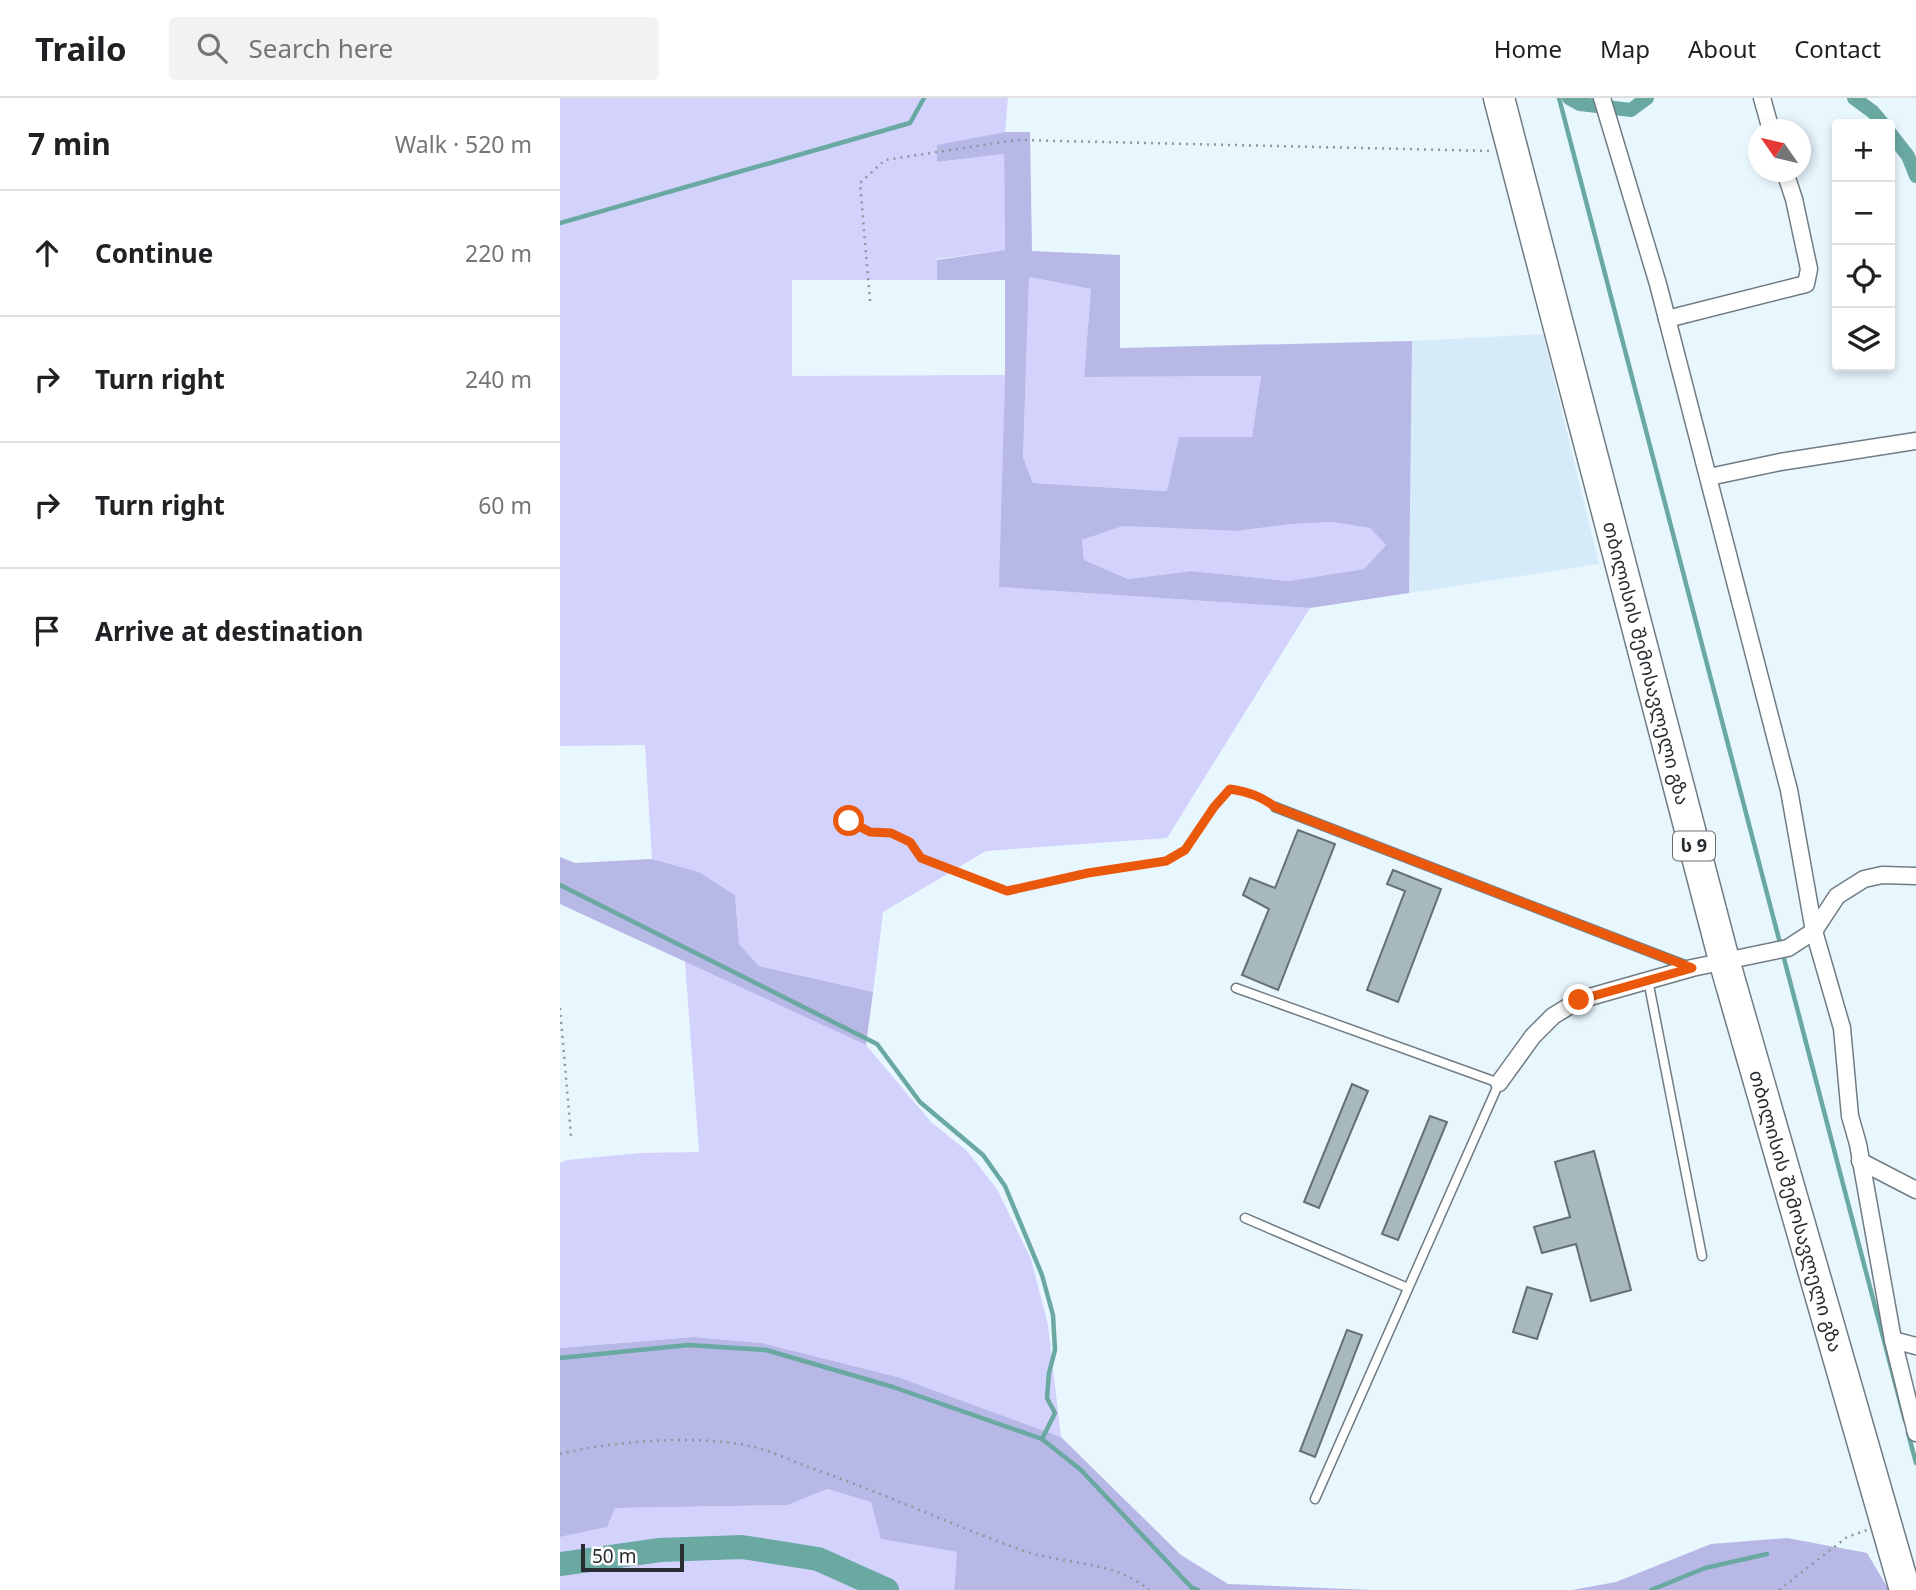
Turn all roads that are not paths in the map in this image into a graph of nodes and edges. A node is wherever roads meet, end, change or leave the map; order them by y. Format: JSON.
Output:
{"nodes":[{"id":1,"x":1499,"y":98,"type":"edge"},
{"id":2,"x":1602,"y":98,"type":"edge"},
{"id":3,"x":1762,"y":98,"type":"edge"},
{"id":4,"x":1767,"y":119,"type":"edge"},
{"id":5,"x":1788,"y":182,"type":"edge"},
{"id":6,"x":1667,"y":319,"type":"junction"},
{"id":7,"x":1916,"y":441,"type":"edge"},
{"id":8,"x":1709,"y":477,"type":"junction"},
{"id":9,"x":1275,"y":807,"type":"road end"},
{"id":10,"x":1916,"y":876,"type":"edge"},
{"id":11,"x":1814,"y":931,"type":"junction"},
{"id":12,"x":1724,"y":960,"type":"junction"},
{"id":13,"x":1692,"y":968,"type":"junction"},
{"id":14,"x":1648,"y":981,"type":"junction"},
{"id":15,"x":1236,"y":988,"type":"dead end"},
{"id":16,"x":1499,"y":1083,"type":"junction"},
{"id":17,"x":1860,"y":1161,"type":"junction"},
{"id":18,"x":1916,"y":1190,"type":"edge"},
{"id":19,"x":1245,"y":1218,"type":"dead end"},
{"id":20,"x":1702,"y":1256,"type":"dead end"},
{"id":21,"x":1408,"y":1288,"type":"junction"},
{"id":22,"x":1893,"y":1340,"type":"junction"},
{"id":23,"x":1916,"y":1346,"type":"edge"},
{"id":24,"x":1916,"y":1433,"type":"edge"},
{"id":25,"x":1315,"y":1499,"type":"dead end"},
{"id":26,"x":1905,"y":1590,"type":"edge"}],
"edges":[{"from":1,"to":12,"type":"highway","name":"თბილისის შემოსავლელი გზა","number":"ს 9"},
{"from":2,"to":6,"type":"street"},
{"from":3,"to":4,"type":"street"},
{"from":5,"to":6,"type":"street"},
{"from":6,"to":8,"type":"street"},
{"from":7,"to":8,"type":"street"},
{"from":8,"to":11,"type":"street"},
{"from":9,"to":13,"type":"lane"},
{"from":10,"to":11,"type":"street"},
{"from":11,"to":12,"type":"street"},
{"from":11,"to":17,"type":"street"},
{"from":12,"to":13,"type":"street"},
{"from":12,"to":26,"type":"highway","name":"თბილისის შემოსავლელი გზა","number":"ს 9"},
{"from":13,"to":14,"type":"street"},
{"from":14,"to":16,"type":"street"},
{"from":14,"to":20,"type":"lane"},
{"from":15,"to":16,"type":"lane"},
{"from":16,"to":21,"type":"lane"},
{"from":17,"to":18,"type":"street"},
{"from":17,"to":22,"type":"street"},
{"from":19,"to":21,"type":"lane"},
{"from":21,"to":25,"type":"lane"},
{"from":22,"to":23,"type":"street"},
{"from":22,"to":24,"type":"street"}]}
